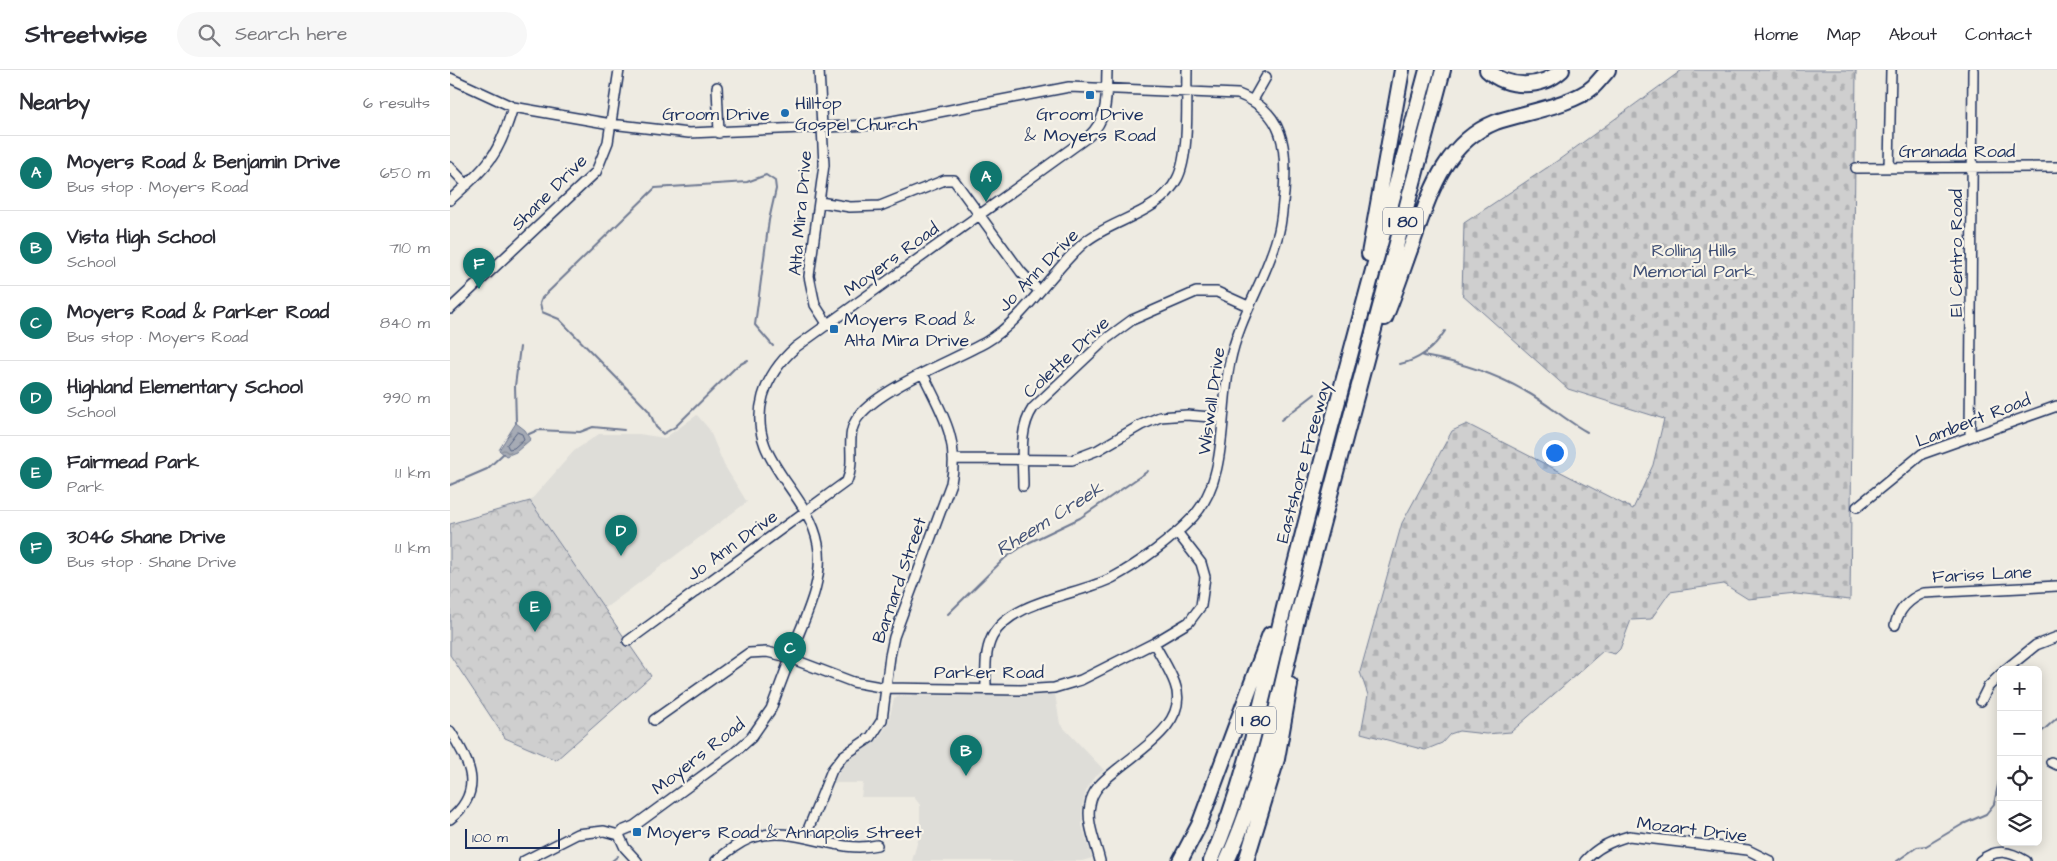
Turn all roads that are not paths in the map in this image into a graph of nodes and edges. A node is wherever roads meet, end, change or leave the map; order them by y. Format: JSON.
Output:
{"nodes":[{"id":1,"x":619,"y":70,"type":"edge"},
{"id":2,"x":819,"y":70,"type":"edge"},
{"id":3,"x":1107,"y":70,"type":"edge"},
{"id":4,"x":1187,"y":70,"type":"edge"},
{"id":5,"x":1403,"y":70,"type":"edge"},
{"id":6,"x":1426,"y":70,"type":"edge"},
{"id":7,"x":1443,"y":70,"type":"edge"},
{"id":8,"x":1487,"y":70,"type":"edge"},
{"id":9,"x":1562,"y":70,"type":"edge"},
{"id":10,"x":1891,"y":70,"type":"edge"},
{"id":11,"x":1974,"y":70,"type":"edge"},
{"id":12,"x":1605,"y":72,"type":"edge"},
{"id":13,"x":1266,"y":77,"type":"dead end"},
{"id":14,"x":450,"y":78,"type":"edge"},
{"id":15,"x":717,"y":87,"type":"dead end"},
{"id":16,"x":1106,"y":88,"type":"junction"},
{"id":17,"x":1186,"y":91,"type":"junction"},
{"id":18,"x":1253,"y":100,"type":"junction"},
{"id":19,"x":513,"y":107,"type":"junction"},
{"id":20,"x":611,"y":124,"type":"junction"},
{"id":21,"x":822,"y":128,"type":"junction"},
{"id":22,"x":719,"y":133,"type":"junction"},
{"id":23,"x":450,"y":167,"type":"edge"},
{"id":24,"x":2057,"y":167,"type":"edge"},
{"id":25,"x":1856,"y":168,"type":"dead end"},
{"id":26,"x":1889,"y":168,"type":"junction"},
{"id":27,"x":1973,"y":168,"type":"junction"},
{"id":28,"x":467,"y":185,"type":"junction"},
{"id":29,"x":450,"y":200,"type":"edge"},
{"id":30,"x":820,"y":202,"type":"junction"},
{"id":31,"x":979,"y":216,"type":"junction"},
{"id":32,"x":1039,"y":291,"type":"junction"},
{"id":33,"x":1248,"y":306,"type":"junction"},
{"id":34,"x":450,"y":308,"type":"edge"},
{"id":35,"x":1362,"y":313,"type":"junction"},
{"id":36,"x":828,"y":324,"type":"junction"},
{"id":37,"x":1362,"y":372,"type":"junction"},
{"id":38,"x":923,"y":374,"type":"junction"},
{"id":39,"x":2057,"y":406,"type":"edge"},
{"id":40,"x":1222,"y":418,"type":"junction"},
{"id":41,"x":1970,"y":436,"type":"junction"},
{"id":42,"x":955,"y":460,"type":"junction"},
{"id":43,"x":1023,"y":461,"type":"junction"},
{"id":44,"x":1023,"y":486,"type":"dead end"},
{"id":45,"x":1857,"y":506,"type":"dead end"},
{"id":46,"x":805,"y":512,"type":"junction"},
{"id":47,"x":1177,"y":532,"type":"junction"},
{"id":48,"x":1292,"y":577,"type":"junction"},
{"id":49,"x":2057,"y":586,"type":"edge"},
{"id":50,"x":1298,"y":615,"type":"junction"},
{"id":51,"x":1895,"y":625,"type":"dead end"},
{"id":52,"x":2057,"y":637,"type":"edge"},
{"id":53,"x":628,"y":641,"type":"dead end"},
{"id":54,"x":1154,"y":644,"type":"junction"},
{"id":55,"x":790,"y":658,"type":"junction"},
{"id":56,"x":2010,"y":666,"type":"edge"},
{"id":57,"x":1997,"y":678,"type":"edge"},
{"id":58,"x":886,"y":688,"type":"junction"},
{"id":59,"x":986,"y":689,"type":"junction"},
{"id":60,"x":1981,"y":701,"type":"dead end"},
{"id":61,"x":654,"y":720,"type":"dead end"},
{"id":62,"x":451,"y":736,"type":"edge"},
{"id":63,"x":450,"y":819,"type":"edge"},
{"id":64,"x":617,"y":833,"type":"junction"},
{"id":65,"x":805,"y":837,"type":"junction"},
{"id":66,"x":877,"y":845,"type":"dead end"},
{"id":67,"x":524,"y":861,"type":"edge"},
{"id":68,"x":637,"y":861,"type":"edge"},
{"id":69,"x":716,"y":861,"type":"edge"},
{"id":70,"x":1100,"y":861,"type":"edge"},
{"id":71,"x":1180,"y":861,"type":"edge"},
{"id":72,"x":1211,"y":861,"type":"edge"},
{"id":73,"x":1227,"y":861,"type":"edge"},
{"id":74,"x":1246,"y":861,"type":"edge"},
{"id":75,"x":1585,"y":861,"type":"edge"},
{"id":76,"x":1770,"y":861,"type":"edge"},
{"id":77,"x":1980,"y":861,"type":"edge"},
{"id":78,"x":2026,"y":861,"type":"edge"}],
"edges":[{"from":1,"to":20,"type":"street","name":"Shane Drive"},
{"from":2,"to":21,"type":"street","name":"Alta Mira Drive"},
{"from":3,"to":16,"type":"street","name":"Moyers Road"},
{"from":4,"to":17,"type":"street","name":"Jo Ann Drive"},
{"from":5,"to":35,"type":"highway"},
{"from":6,"to":35,"type":"highway","name":"Eastshore Freeway","number":"I 80"},
{"from":7,"to":37,"type":"highway","name":"Eastshore Freeway","number":"I 80"},
{"from":8,"to":9,"type":"highway"},
{"from":10,"to":26,"type":"street"},
{"from":11,"to":27,"type":"street","name":"El Centro Road"},
{"from":12,"to":37,"type":"highway"},
{"from":13,"to":18,"type":"street"},
{"from":14,"to":19,"type":"street","name":"Groom Drive"},
{"from":15,"to":22,"type":"street"},
{"from":16,"to":17,"type":"street","name":"Wiswall Drive"},
{"from":16,"to":21,"type":"street","name":"Groom Drive"},
{"from":16,"to":31,"type":"street","name":"Moyers Road"},
{"from":17,"to":18,"type":"street","name":"Wiswall Drive"},
{"from":17,"to":32,"type":"street","name":"Jo Ann Drive"},
{"from":18,"to":33,"type":"street","name":"Wiswall Drive"},
{"from":19,"to":20,"type":"street","name":"Groom Drive"},
{"from":19,"to":28,"type":"street"},
{"from":20,"to":22,"type":"street","name":"Groom Drive"},
{"from":20,"to":34,"type":"street","name":"Shane Drive"},
{"from":21,"to":22,"type":"street","name":"Groom Drive"},
{"from":21,"to":30,"type":"street","name":"Alta Mira Drive"},
{"from":23,"to":28,"type":"street"},
{"from":24,"to":27,"type":"street","name":"Granada Road"},
{"from":25,"to":26,"type":"street","name":"Granada Road"},
{"from":26,"to":27,"type":"street","name":"Granada Road"},
{"from":27,"to":41,"type":"street","name":"El Centro Road"},
{"from":28,"to":29,"type":"street"},
{"from":30,"to":31,"type":"street"},
{"from":30,"to":36,"type":"street","name":"Alta Mira Drive"},
{"from":31,"to":32,"type":"street"},
{"from":31,"to":36,"type":"street","name":"Moyers Road"},
{"from":32,"to":38,"type":"street","name":"Jo Ann Drive"},
{"from":33,"to":40,"type":"street","name":"Wiswall Drive"},
{"from":33,"to":43,"type":"street","name":"Colette Drive"},
{"from":35,"to":48,"type":"highway","name":"Eastshore Freeway","number":"I 80"},
{"from":36,"to":46,"type":"street","name":"Moyers Road"},
{"from":37,"to":50,"type":"highway","name":"Eastshore Freeway","number":"I 80"},
{"from":38,"to":42,"type":"street","name":"Barnard Street"},
{"from":38,"to":46,"type":"street","name":"Jo Ann Drive"},
{"from":39,"to":41,"type":"street","name":"Lambert Road"},
{"from":40,"to":43,"type":"street"},
{"from":40,"to":47,"type":"street","name":"Wiswall Drive"},
{"from":41,"to":45,"type":"street","name":"Lambert Road"},
{"from":42,"to":43,"type":"street"},
{"from":42,"to":58,"type":"street","name":"Barnard Street"},
{"from":43,"to":44,"type":"street","name":"Colette Drive"},
{"from":46,"to":53,"type":"street","name":"Jo Ann Drive"},
{"from":46,"to":55,"type":"street","name":"Moyers Road"},
{"from":47,"to":54,"type":"street","name":"Parker Road"},
{"from":47,"to":59,"type":"street","name":"Wiswall Drive"},
{"from":48,"to":71,"type":"highway"},
{"from":48,"to":72,"type":"highway","name":"Eastshore Freeway","number":"I 80"},
{"from":49,"to":51,"type":"street","name":"Fariss Lane"},
{"from":50,"to":73,"type":"highway","name":"Eastshore Freeway","number":"I 80"},
{"from":50,"to":74,"type":"highway"},
{"from":52,"to":56,"type":"street"},
{"from":54,"to":59,"type":"street","name":"Parker Road"},
{"from":54,"to":70,"type":"street"},
{"from":55,"to":58,"type":"street","name":"Parker Road"},
{"from":55,"to":61,"type":"street","name":"Parker Road"},
{"from":55,"to":64,"type":"street","name":"Moyers Road"},
{"from":57,"to":60,"type":"street"},
{"from":58,"to":59,"type":"street","name":"Parker Road"},
{"from":58,"to":65,"type":"street","name":"Barnard Street"},
{"from":62,"to":63,"type":"street"},
{"from":64,"to":67,"type":"street","name":"Moyers Road"},
{"from":64,"to":68,"type":"street"},
{"from":65,"to":66,"type":"street"},
{"from":65,"to":69,"type":"street"},
{"from":75,"to":76,"type":"street","name":"Mozart Drive"},
{"from":77,"to":78,"type":"street"}]}
